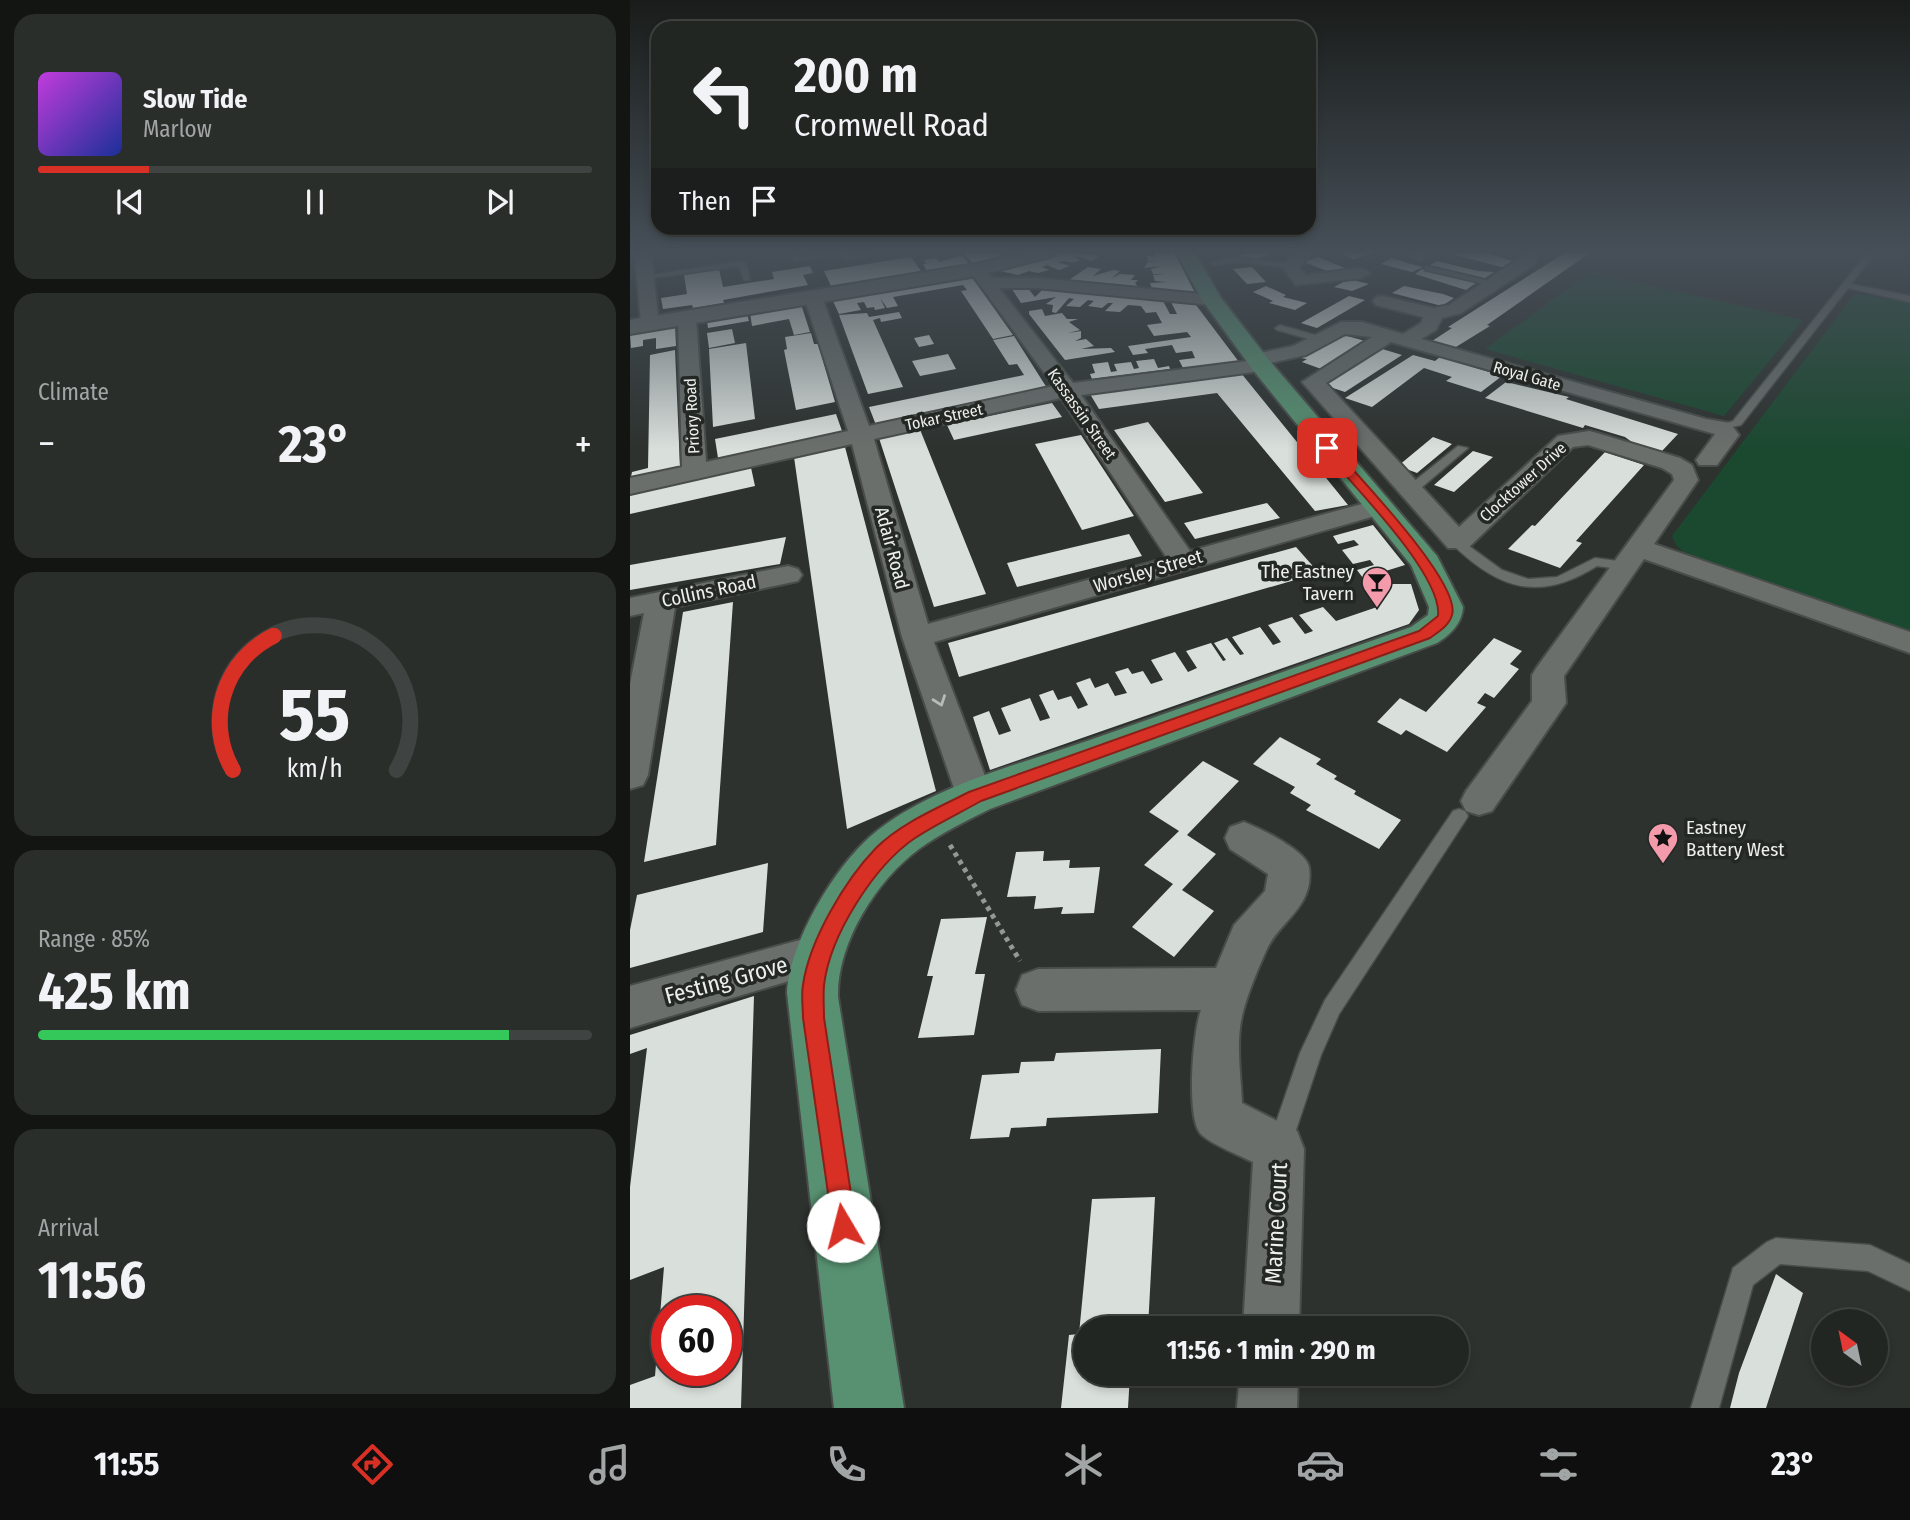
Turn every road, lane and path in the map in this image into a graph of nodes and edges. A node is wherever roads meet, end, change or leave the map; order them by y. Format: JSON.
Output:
{"nodes":[{"id":1,"x":687,"y":318,"type":"joint"},
{"id":2,"x":820,"y":318,"type":"edge"},
{"id":3,"x":1013,"y":318,"type":"edge"},
{"id":4,"x":1225,"y":318,"type":"edge"},
{"id":5,"x":1432,"y":318,"type":"edge"},
{"id":6,"x":1820,"y":318,"type":"edge"},
{"id":7,"x":640,"y":325,"type":"edge"},
{"id":8,"x":1280,"y":328,"type":"dead end"},
{"id":9,"x":1398,"y":338,"type":"junction"},
{"id":10,"x":1319,"y":339,"type":"junction"},
{"id":11,"x":1259,"y":362,"type":"junction"},
{"id":12,"x":1067,"y":390,"type":"junction"},
{"id":13,"x":1722,"y":428,"type":"junction"},
{"id":14,"x":862,"y":435,"type":"junction"},
{"id":15,"x":1462,"y":448,"type":"dead end"},
{"id":16,"x":1708,"y":460,"type":"dead end"},
{"id":17,"x":694,"y":472,"type":"junction"},
{"id":18,"x":630,"y":486,"type":"edge"},
{"id":19,"x":1411,"y":490,"type":"junction"},
{"id":20,"x":1380,"y":507,"type":"junction"},
{"id":21,"x":1458,"y":542,"type":"junction"},
{"id":22,"x":1633,"y":557,"type":"junction"},
{"id":23,"x":1183,"y":561,"type":"junction"},
{"id":24,"x":788,"y":575,"type":"dead end"},
{"id":25,"x":646,"y":604,"type":"edge"},
{"id":26,"x":917,"y":637,"type":"junction"},
{"id":27,"x":1910,"y":643,"type":"edge"},
{"id":28,"x":631,"y":760,"type":"edge"},
{"id":29,"x":975,"y":797,"type":"junction"},
{"id":30,"x":1469,"y":809,"type":"joint"},
{"id":31,"x":933,"y":818,"type":"junction"},
{"id":32,"x":1244,"y":838,"type":"dead end"},
{"id":33,"x":822,"y":953,"type":"junction"},
{"id":34,"x":1228,"y":989,"type":"junction"},
{"id":35,"x":1038,"y":990,"type":"joint"},
{"id":36,"x":630,"y":1007,"type":"edge"},
{"id":37,"x":1279,"y":1149,"type":"junction"},
{"id":38,"x":1910,"y":1278,"type":"edge"},
{"id":39,"x":1272,"y":1316,"type":"edge"},
{"id":40,"x":1268,"y":1386,"type":"edge"},
{"id":41,"x":869,"y":1408,"type":"edge"},
{"id":42,"x":1267,"y":1408,"type":"edge"},
{"id":43,"x":1706,"y":1408,"type":"edge"}],
"edges":[{"from":1,"to":7,"type":"main road"},
{"from":1,"to":17,"type":"street","name":"Priory Road"},
{"from":2,"to":14,"type":"street","name":"Adair Road"},
{"from":3,"to":12,"type":"street","name":"Kassassin Street"},
{"from":4,"to":11,"type":"main road"},
{"from":5,"to":9,"type":"street"},
{"from":6,"to":13,"type":"lane"},
{"from":8,"to":10,"type":"lane"},
{"from":9,"to":10,"type":"street","name":"Royal Gate"},
{"from":9,"to":13,"type":"street","name":"Royal Gate"},
{"from":9,"to":19,"type":"street"},
{"from":10,"to":11,"type":"street","name":"Royal Gate"},
{"from":11,"to":12,"type":"street","name":"Tokar Street"},
{"from":11,"to":20,"type":"main road"},
{"from":12,"to":14,"type":"street","name":"Tokar Street"},
{"from":12,"to":23,"type":"street","name":"Kassassin Street"},
{"from":13,"to":16,"type":"street"},
{"from":14,"to":17,"type":"street","name":"Tokar Street"},
{"from":14,"to":26,"type":"street","name":"Adair Road"},
{"from":15,"to":19,"type":"lane"},
{"from":17,"to":18,"type":"street","name":"Tokar Street"},
{"from":19,"to":21,"type":"street"},
{"from":20,"to":23,"type":"street","name":"Worsley Street"},
{"from":20,"to":29,"type":"main road"},
{"from":21,"to":22,"type":"lane"},
{"from":21,"to":22,"type":"street","name":"Clocktower Drive"},
{"from":22,"to":27,"type":"street"},
{"from":22,"to":30,"type":"street"},
{"from":23,"to":26,"type":"street","name":"Worsley Street"},
{"from":24,"to":25,"type":"street","name":"Collins Road"},
{"from":25,"to":28,"type":"street"},
{"from":26,"to":29,"type":"street","name":"Adair Road","one_way":true},
{"from":29,"to":31,"type":"main road"},
{"from":30,"to":37,"type":"lane"},
{"from":31,"to":33,"type":"main road"},
{"from":31,"to":35,"type":"path"},
{"from":32,"to":34,"type":"street","name":"Marine Court"},
{"from":33,"to":36,"type":"street","name":"Festing Grove"},
{"from":33,"to":41,"type":"main road"},
{"from":34,"to":35,"type":"street"},
{"from":34,"to":37,"type":"street","name":"Marine Court"},
{"from":37,"to":39,"type":"street","name":"Marine Court"},
{"from":38,"to":43,"type":"lane"},
{"from":40,"to":42,"type":"street"}]}
